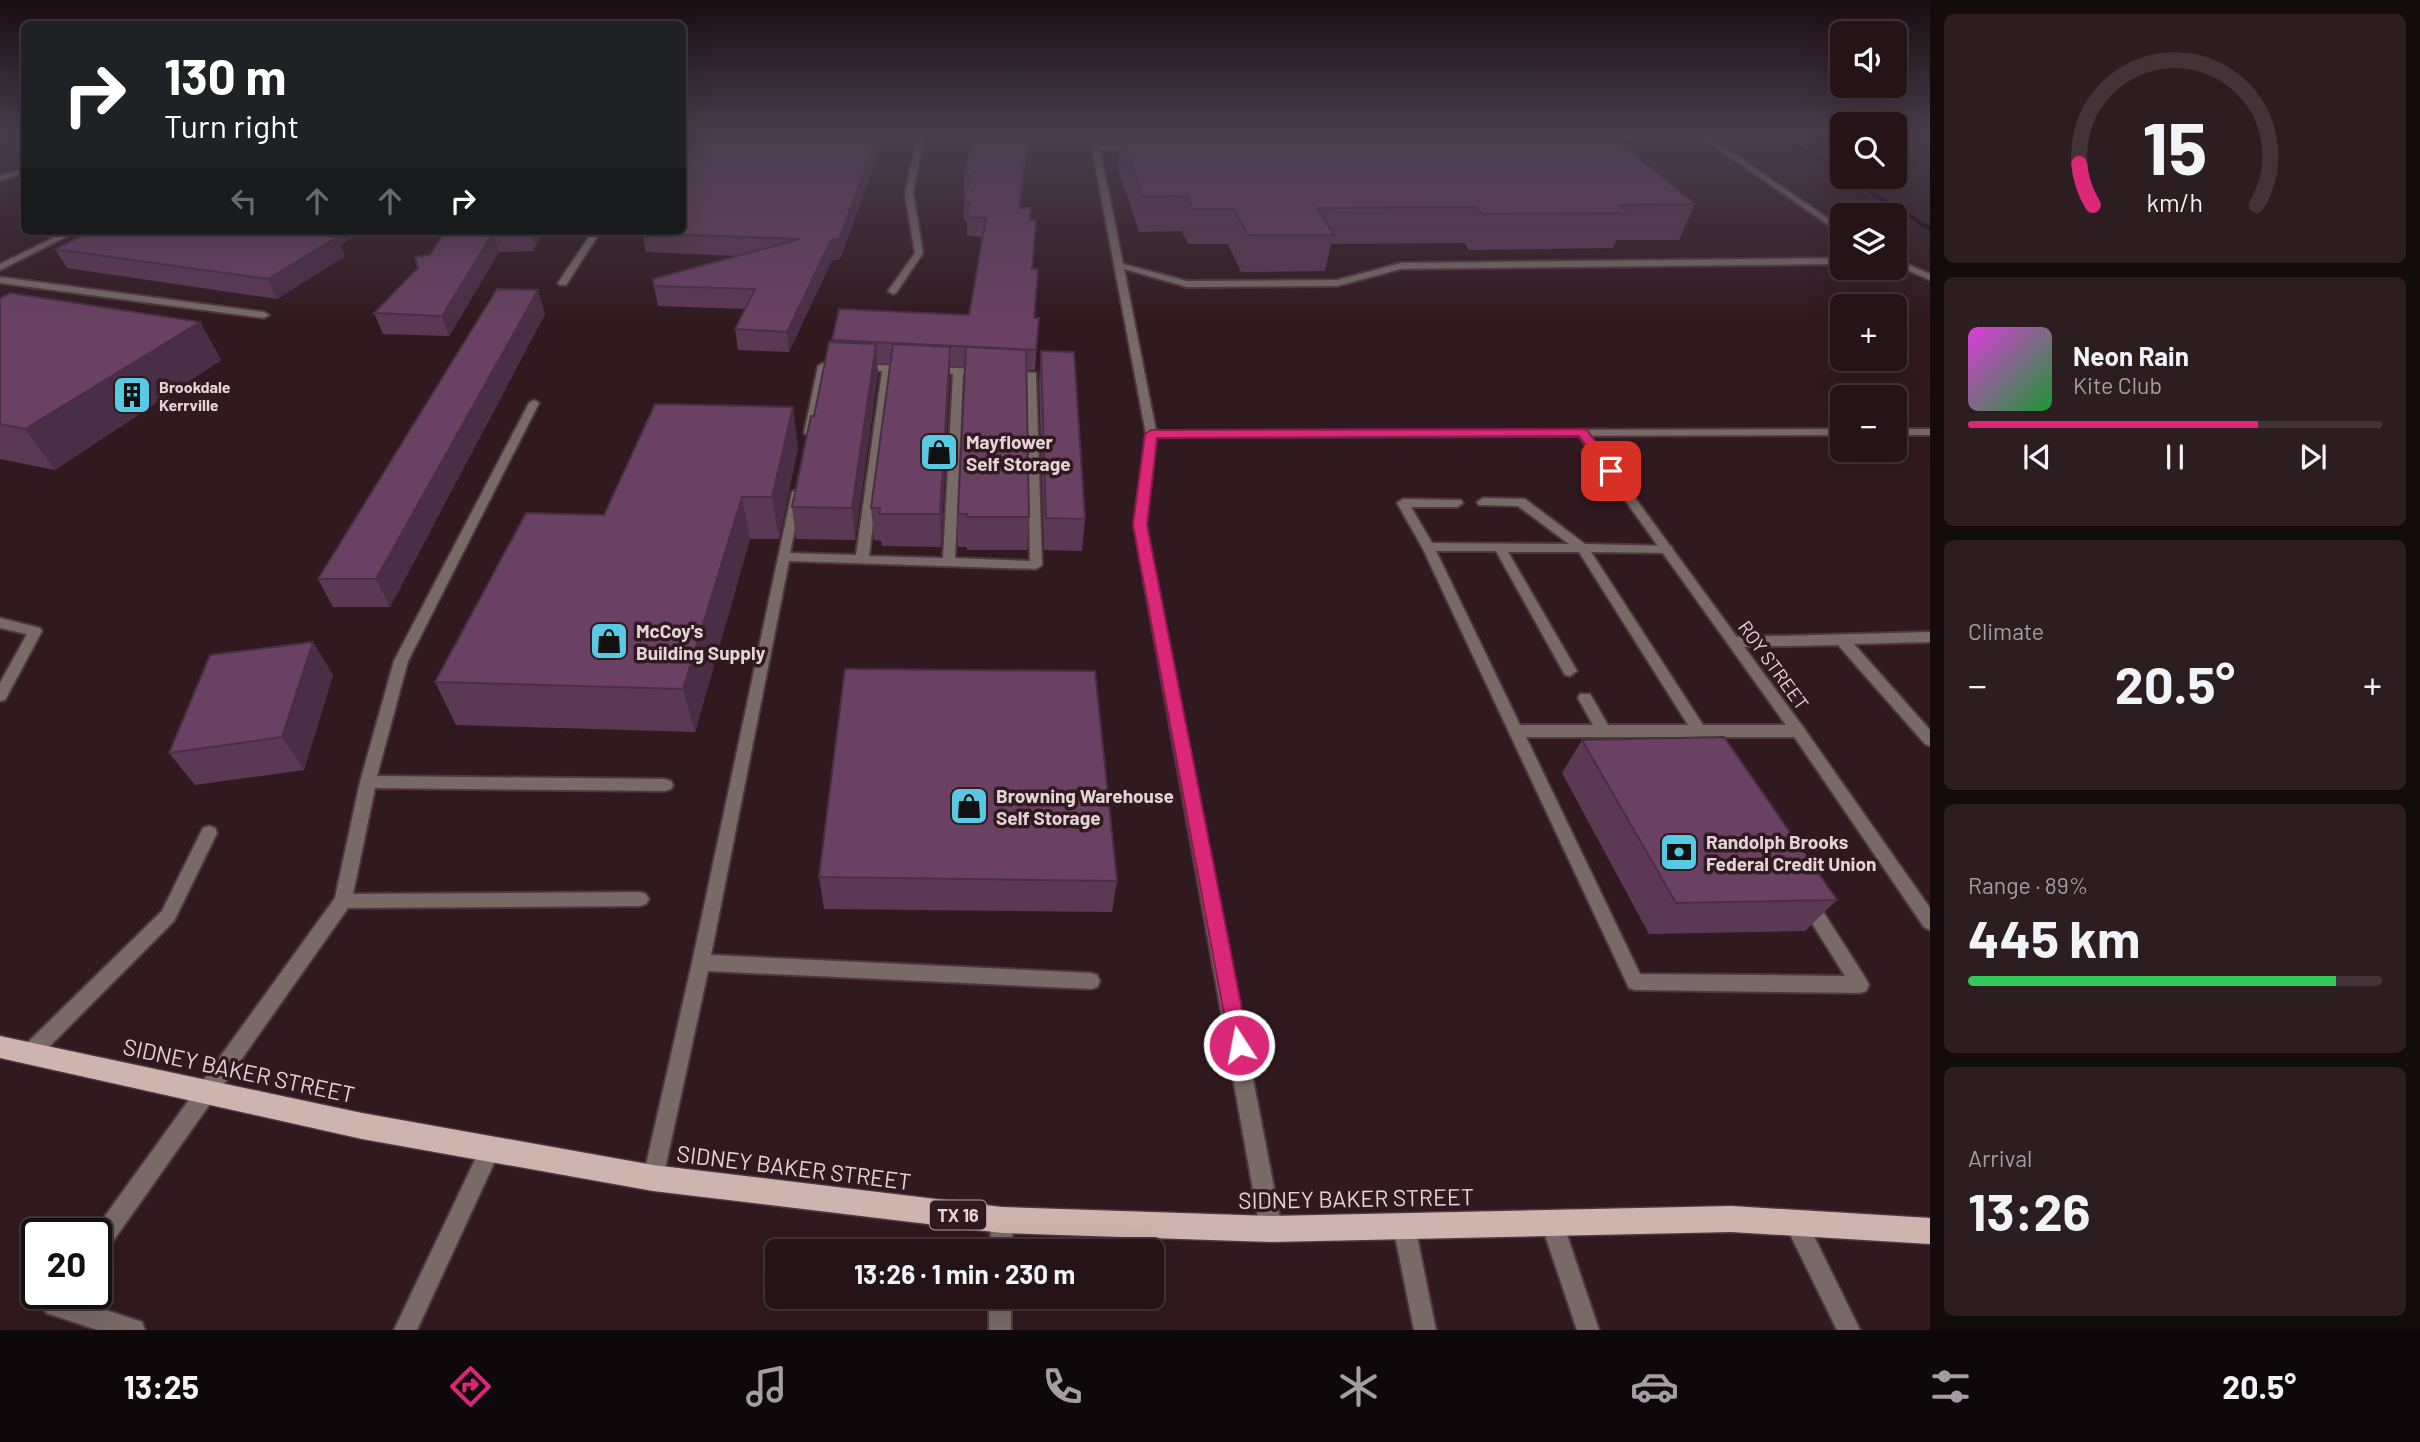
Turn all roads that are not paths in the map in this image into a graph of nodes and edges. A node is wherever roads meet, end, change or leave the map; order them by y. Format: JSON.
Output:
{"nodes":[{"id":1,"x":910,"y":196,"type":"edge"},
{"id":2,"x":1105,"y":196,"type":"edge"},
{"id":3,"x":1790,"y":196,"type":"edge"},
{"id":4,"x":1830,"y":224,"type":"edge"},
{"id":5,"x":66,"y":235,"type":"edge"},
{"id":6,"x":594,"y":235,"type":"edge"},
{"id":7,"x":1830,"y":261,"type":"edge"},
{"id":8,"x":1118,"y":265,"type":"junction"},
{"id":9,"x":0,"y":267,"type":"edge"},
{"id":10,"x":1907,"y":267,"type":"edge"},
{"id":11,"x":1930,"y":277,"type":"edge"},
{"id":12,"x":0,"y":280,"type":"edge"},
{"id":13,"x":563,"y":283,"type":"dead end"},
{"id":14,"x":893,"y":291,"type":"dead end"},
{"id":15,"x":264,"y":315,"type":"dead end"},
{"id":16,"x":887,"y":368,"type":"junction"},
{"id":17,"x":958,"y":371,"type":"junction"},
{"id":18,"x":534,"y":403,"type":"dead end"},
{"id":19,"x":1830,"y":432,"type":"edge"},
{"id":20,"x":1907,"y":432,"type":"edge"},
{"id":21,"x":1930,"y":432,"type":"edge"},
{"id":22,"x":1582,"y":433,"type":"junction"},
{"id":23,"x":1151,"y":434,"type":"junction"},
{"id":24,"x":806,"y":448,"type":"edge"},
{"id":25,"x":800,"y":475,"type":"edge"},
{"id":26,"x":1483,"y":502,"type":"dead end"},
{"id":27,"x":1457,"y":503,"type":"dead end"},
{"id":28,"x":1427,"y":547,"type":"junction"},
{"id":29,"x":1500,"y":548,"type":"junction"},
{"id":30,"x":1583,"y":549,"type":"junction"},
{"id":31,"x":1667,"y":549,"type":"junction"},
{"id":32,"x":783,"y":557,"type":"junction"},
{"id":33,"x":862,"y":559,"type":"junction"},
{"id":34,"x":949,"y":562,"type":"junction"},
{"id":35,"x":0,"y":623,"type":"edge"},
{"id":36,"x":1930,"y":637,"type":"edge"},
{"id":37,"x":1842,"y":640,"type":"junction"},
{"id":38,"x":1734,"y":642,"type":"junction"},
{"id":39,"x":1570,"y":671,"type":"dead end"},
{"id":40,"x":0,"y":696,"type":"edge"},
{"id":41,"x":1585,"y":698,"type":"dead end"},
{"id":42,"x":1515,"y":731,"type":"junction"},
{"id":43,"x":1604,"y":731,"type":"junction"},
{"id":44,"x":1699,"y":731,"type":"junction"},
{"id":45,"x":1798,"y":731,"type":"junction"},
{"id":46,"x":1930,"y":740,"type":"edge"},
{"id":47,"x":1721,"y":765,"type":"edge"},
{"id":48,"x":368,"y":782,"type":"junction"},
{"id":49,"x":665,"y":785,"type":"dead end"},
{"id":50,"x":209,"y":833,"type":"dead end"},
{"id":51,"x":1802,"y":893,"type":"edge"},
{"id":52,"x":640,"y":899,"type":"dead end"},
{"id":53,"x":342,"y":901,"type":"junction"},
{"id":54,"x":1930,"y":922,"type":"edge"},
{"id":55,"x":701,"y":963,"type":"junction"},
{"id":56,"x":1091,"y":981,"type":"dead end"},
{"id":57,"x":0,"y":1047,"type":"edge"},
{"id":58,"x":30,"y":1053,"type":"junction"},
{"id":59,"x":206,"y":1092,"type":"junction"},
{"id":60,"x":491,"y":1148,"type":"junction"},
{"id":61,"x":653,"y":1178,"type":"junction"},
{"id":62,"x":1002,"y":1220,"type":"junction"},
{"id":63,"x":1794,"y":1222,"type":"junction"},
{"id":64,"x":1552,"y":1223,"type":"junction"},
{"id":65,"x":112,"y":1224,"type":"edge"},
{"id":66,"x":1404,"y":1226,"type":"junction"},
{"id":67,"x":1271,"y":1229,"type":"junction"},
{"id":68,"x":1930,"y":1231,"type":"edge"},
{"id":69,"x":1001,"y":1239,"type":"edge"},
{"id":70,"x":64,"y":1309,"type":"edge"},
{"id":71,"x":1000,"y":1309,"type":"edge"},
{"id":72,"x":134,"y":1330,"type":"edge"},
{"id":73,"x":405,"y":1330,"type":"edge"},
{"id":74,"x":1000,"y":1330,"type":"edge"},
{"id":75,"x":1425,"y":1330,"type":"edge"},
{"id":76,"x":1588,"y":1330,"type":"edge"},
{"id":77,"x":1849,"y":1330,"type":"edge"}],
"edges":[{"from":1,"to":14,"type":"street"},
{"from":2,"to":8,"type":"street"},
{"from":3,"to":4,"type":"street"},
{"from":5,"to":9,"type":"street"},
{"from":6,"to":13,"type":"street"},
{"from":7,"to":8,"type":"street"},
{"from":8,"to":23,"type":"street"},
{"from":10,"to":11,"type":"street"},
{"from":12,"to":15,"type":"street"},
{"from":16,"to":17,"type":"street"},
{"from":16,"to":24,"type":"street"},
{"from":16,"to":33,"type":"street"},
{"from":17,"to":34,"type":"street"},
{"from":17,"to":34,"type":"street"},
{"from":18,"to":48,"type":"street"},
{"from":19,"to":22,"type":"street"},
{"from":20,"to":21,"type":"street"},
{"from":22,"to":23,"type":"street"},
{"from":22,"to":31,"type":"street","name":"ROY STREET"},
{"from":23,"to":67,"type":"street"},
{"from":25,"to":32,"type":"street"},
{"from":26,"to":30,"type":"street"},
{"from":27,"to":28,"type":"street"},
{"from":28,"to":29,"type":"street"},
{"from":28,"to":42,"type":"street"},
{"from":29,"to":30,"type":"street"},
{"from":29,"to":39,"type":"street"},
{"from":30,"to":31,"type":"street"},
{"from":30,"to":44,"type":"street"},
{"from":31,"to":38,"type":"street","name":"ROY STREET"},
{"from":32,"to":33,"type":"street"},
{"from":32,"to":55,"type":"street"},
{"from":33,"to":34,"type":"street"},
{"from":35,"to":40,"type":"street"},
{"from":36,"to":37,"type":"street"},
{"from":37,"to":38,"type":"street"},
{"from":37,"to":46,"type":"street"},
{"from":38,"to":45,"type":"street","name":"ROY STREET"},
{"from":41,"to":43,"type":"street"},
{"from":42,"to":43,"type":"street"},
{"from":42,"to":51,"type":"street"},
{"from":43,"to":44,"type":"street"},
{"from":44,"to":45,"type":"street"},
{"from":44,"to":47,"type":"street"},
{"from":45,"to":54,"type":"street","name":"ROY STREET"},
{"from":48,"to":49,"type":"street"},
{"from":48,"to":53,"type":"street"},
{"from":50,"to":58,"type":"street"},
{"from":52,"to":53,"type":"street"},
{"from":53,"to":59,"type":"street"},
{"from":55,"to":56,"type":"street"},
{"from":55,"to":61,"type":"street"},
{"from":57,"to":58,"type":"main road","name":"SIDNEY BAKER STREET","number":"TX 16"},
{"from":58,"to":59,"type":"main road","name":"SIDNEY BAKER STREET","number":"TX 16"},
{"from":59,"to":60,"type":"main road","name":"SIDNEY BAKER STREET","number":"TX 16"},
{"from":59,"to":65,"type":"street"},
{"from":60,"to":61,"type":"main road","name":"SIDNEY BAKER STREET","number":"TX 16"},
{"from":60,"to":73,"type":"street"},
{"from":61,"to":62,"type":"main road","name":"SIDNEY BAKER STREET","number":"TX 16"},
{"from":62,"to":67,"type":"main road","name":"SIDNEY BAKER STREET","number":"TX 16"},
{"from":62,"to":69,"type":"street"},
{"from":63,"to":64,"type":"main road","name":"SIDNEY BAKER STREET","number":"TX 16"},
{"from":63,"to":68,"type":"main road","name":"SIDNEY BAKER STREET","number":"TX 16"},
{"from":63,"to":77,"type":"street"},
{"from":64,"to":66,"type":"main road","name":"SIDNEY BAKER STREET","number":"TX 16"},
{"from":64,"to":76,"type":"street"},
{"from":66,"to":67,"type":"main road","name":"SIDNEY BAKER STREET","number":"TX 16"},
{"from":66,"to":75,"type":"street"},
{"from":70,"to":72,"type":"street"},
{"from":71,"to":74,"type":"street"}]}
